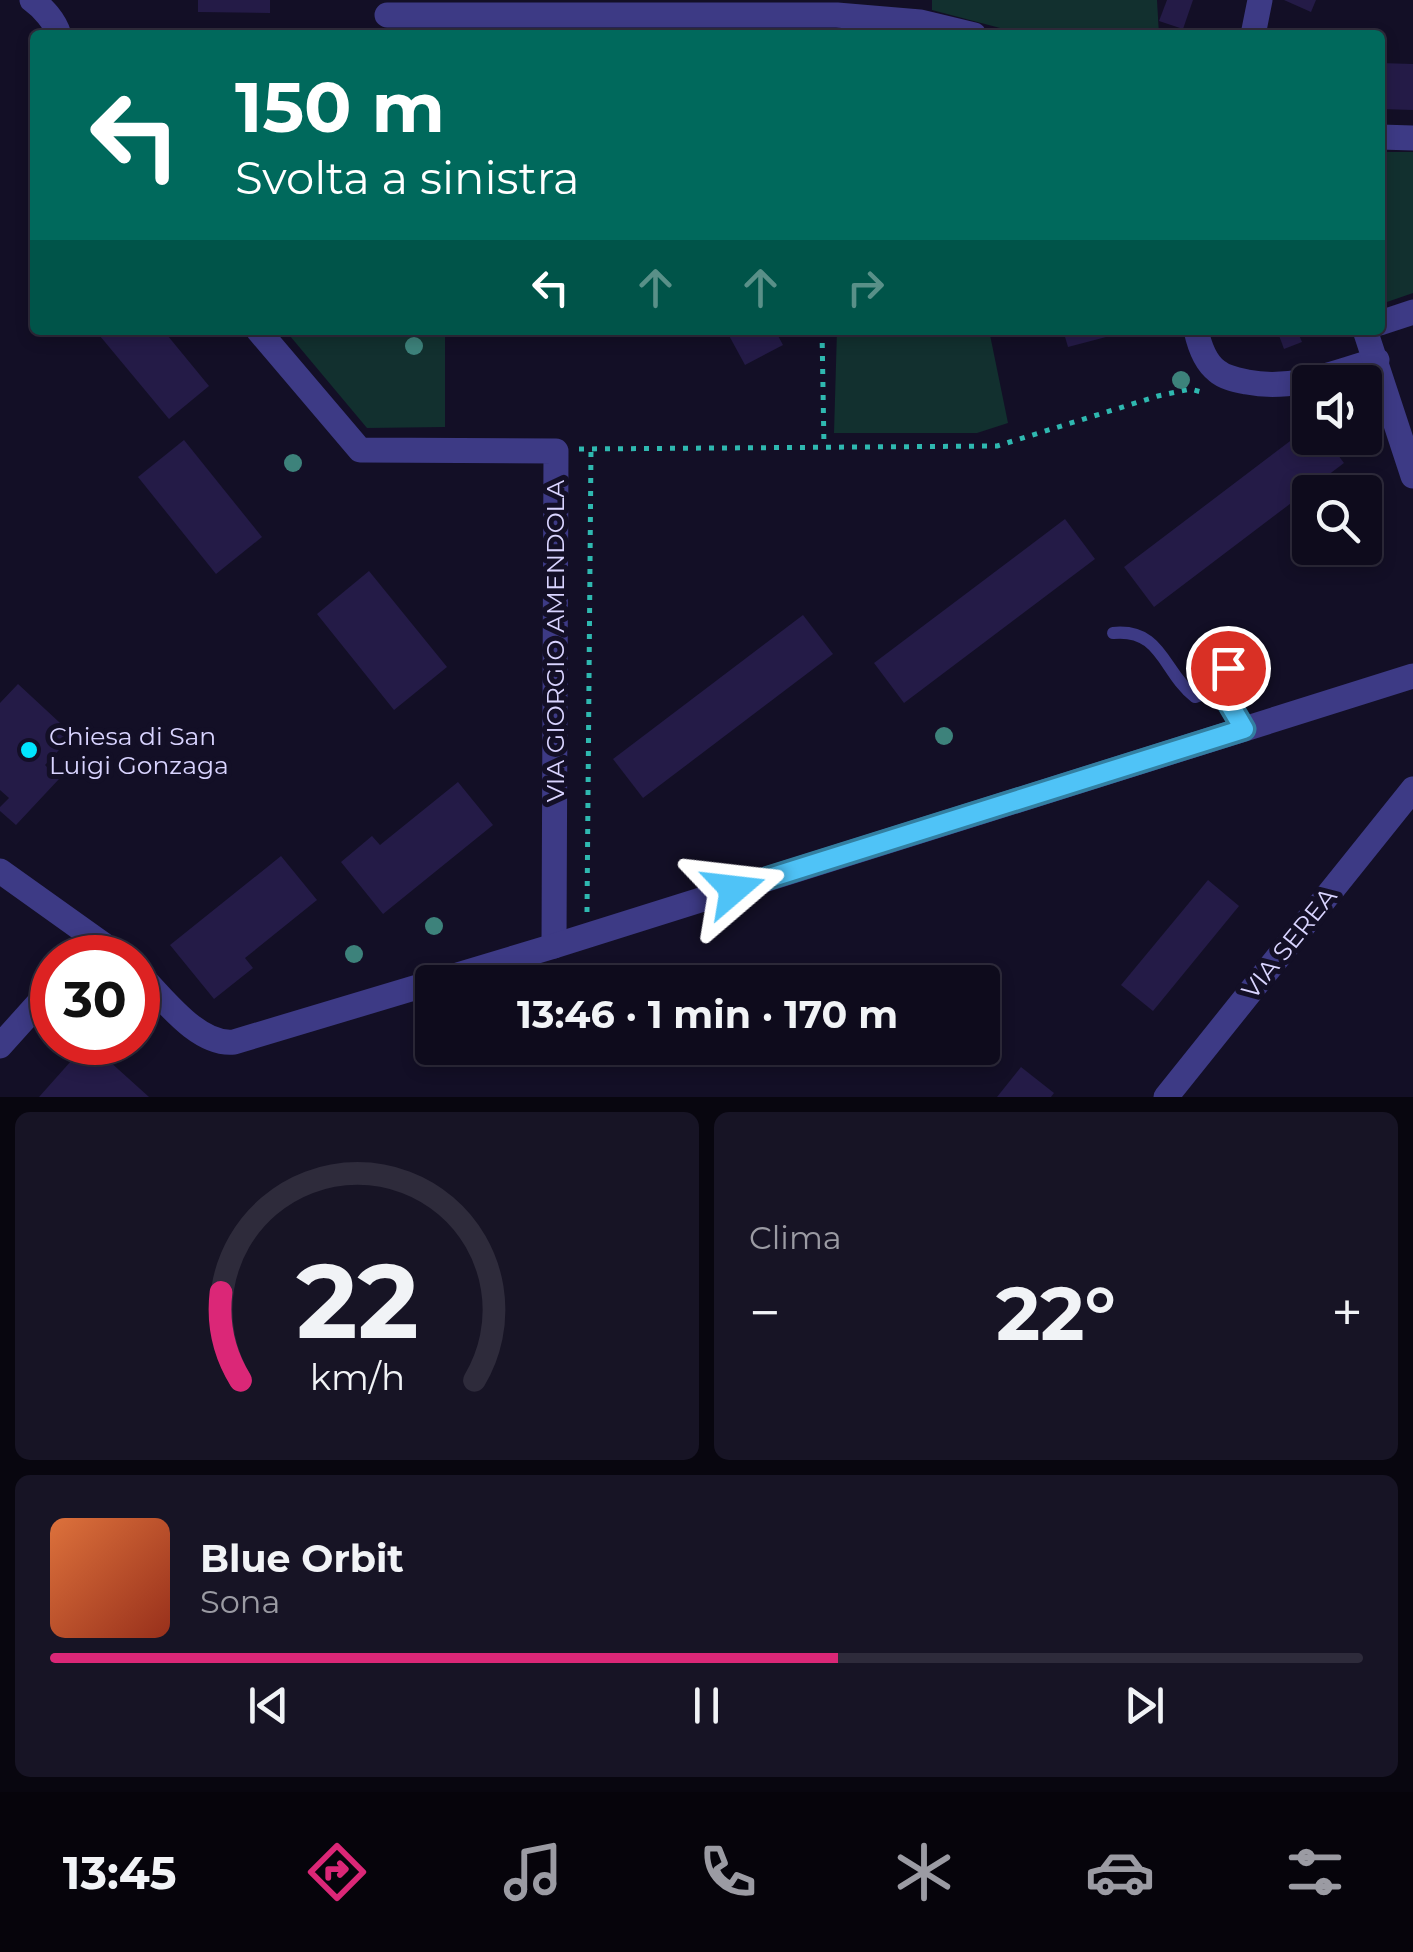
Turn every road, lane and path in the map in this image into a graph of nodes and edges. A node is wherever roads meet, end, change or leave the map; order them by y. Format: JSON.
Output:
{"nodes":[{"id":1,"x":32,"y":0,"type":"edge"},
{"id":2,"x":1260,"y":0,"type":"edge"},
{"id":3,"x":387,"y":15,"type":"dead end"},
{"id":4,"x":58,"y":30,"type":"edge"},
{"id":5,"x":953,"y":30,"type":"edge"},
{"id":6,"x":1254,"y":30,"type":"edge"},
{"id":7,"x":1385,"y":138,"type":"edge"},
{"id":8,"x":1413,"y":138,"type":"edge"},
{"id":9,"x":1413,"y":312,"type":"edge"},
{"id":10,"x":1385,"y":321,"type":"edge"},
{"id":11,"x":262,"y":335,"type":"edge"},
{"id":12,"x":822,"y":335,"type":"edge"},
{"id":13,"x":1198,"y":335,"type":"edge"},
{"id":14,"x":1368,"y":335,"type":"edge"},
{"id":15,"x":1377,"y":360,"type":"junction"},
{"id":16,"x":1212,"y":394,"type":"dead end"},
{"id":17,"x":824,"y":447,"type":"junction"},
{"id":18,"x":590,"y":449,"type":"junction"},
{"id":19,"x":556,"y":451,"type":"junction"},
{"id":20,"x":1413,"y":476,"type":"edge"},
{"id":21,"x":1112,"y":633,"type":"dead end"},
{"id":22,"x":1228,"y":642,"type":"dead end"},
{"id":23,"x":1413,"y":676,"type":"edge"},
{"id":24,"x":1220,"y":688,"type":"junction"},
{"id":25,"x":1244,"y":729,"type":"junction"},
{"id":26,"x":1413,"y":789,"type":"edge"},
{"id":27,"x":0,"y":870,"type":"edge"},
{"id":28,"x":74,"y":935,"type":"edge"},
{"id":29,"x":588,"y":935,"type":"junction"},
{"id":30,"x":554,"y":946,"type":"junction"},
{"id":31,"x":160,"y":994,"type":"edge"},
{"id":32,"x":30,"y":1013,"type":"edge"},
{"id":33,"x":0,"y":1046,"type":"edge"},
{"id":34,"x":1166,"y":1097,"type":"edge"}],
"edges":[{"from":1,"to":4,"type":"street"},
{"from":2,"to":6,"type":"street"},
{"from":3,"to":5,"type":"street"},
{"from":7,"to":8,"type":"street"},
{"from":9,"to":10,"type":"street"},
{"from":11,"to":19,"type":"street","name":"VIA GIORGIO AMENDOLA"},
{"from":12,"to":17,"type":"path"},
{"from":13,"to":15,"type":"street"},
{"from":14,"to":15,"type":"street"},
{"from":15,"to":20,"type":"street"},
{"from":16,"to":17,"type":"path"},
{"from":17,"to":18,"type":"path"},
{"from":18,"to":19,"type":"path"},
{"from":18,"to":29,"type":"path"},
{"from":19,"to":30,"type":"street","name":"VIA GIORGIO AMENDOLA"},
{"from":21,"to":24,"type":"lane"},
{"from":22,"to":24,"type":"lane"},
{"from":23,"to":25,"type":"street"},
{"from":24,"to":25,"type":"lane"},
{"from":25,"to":29,"type":"street"},
{"from":26,"to":34,"type":"street","name":"VIA SEREA"},
{"from":27,"to":28,"type":"street"},
{"from":29,"to":30,"type":"street"},
{"from":30,"to":31,"type":"street"},
{"from":32,"to":33,"type":"street"}]}
